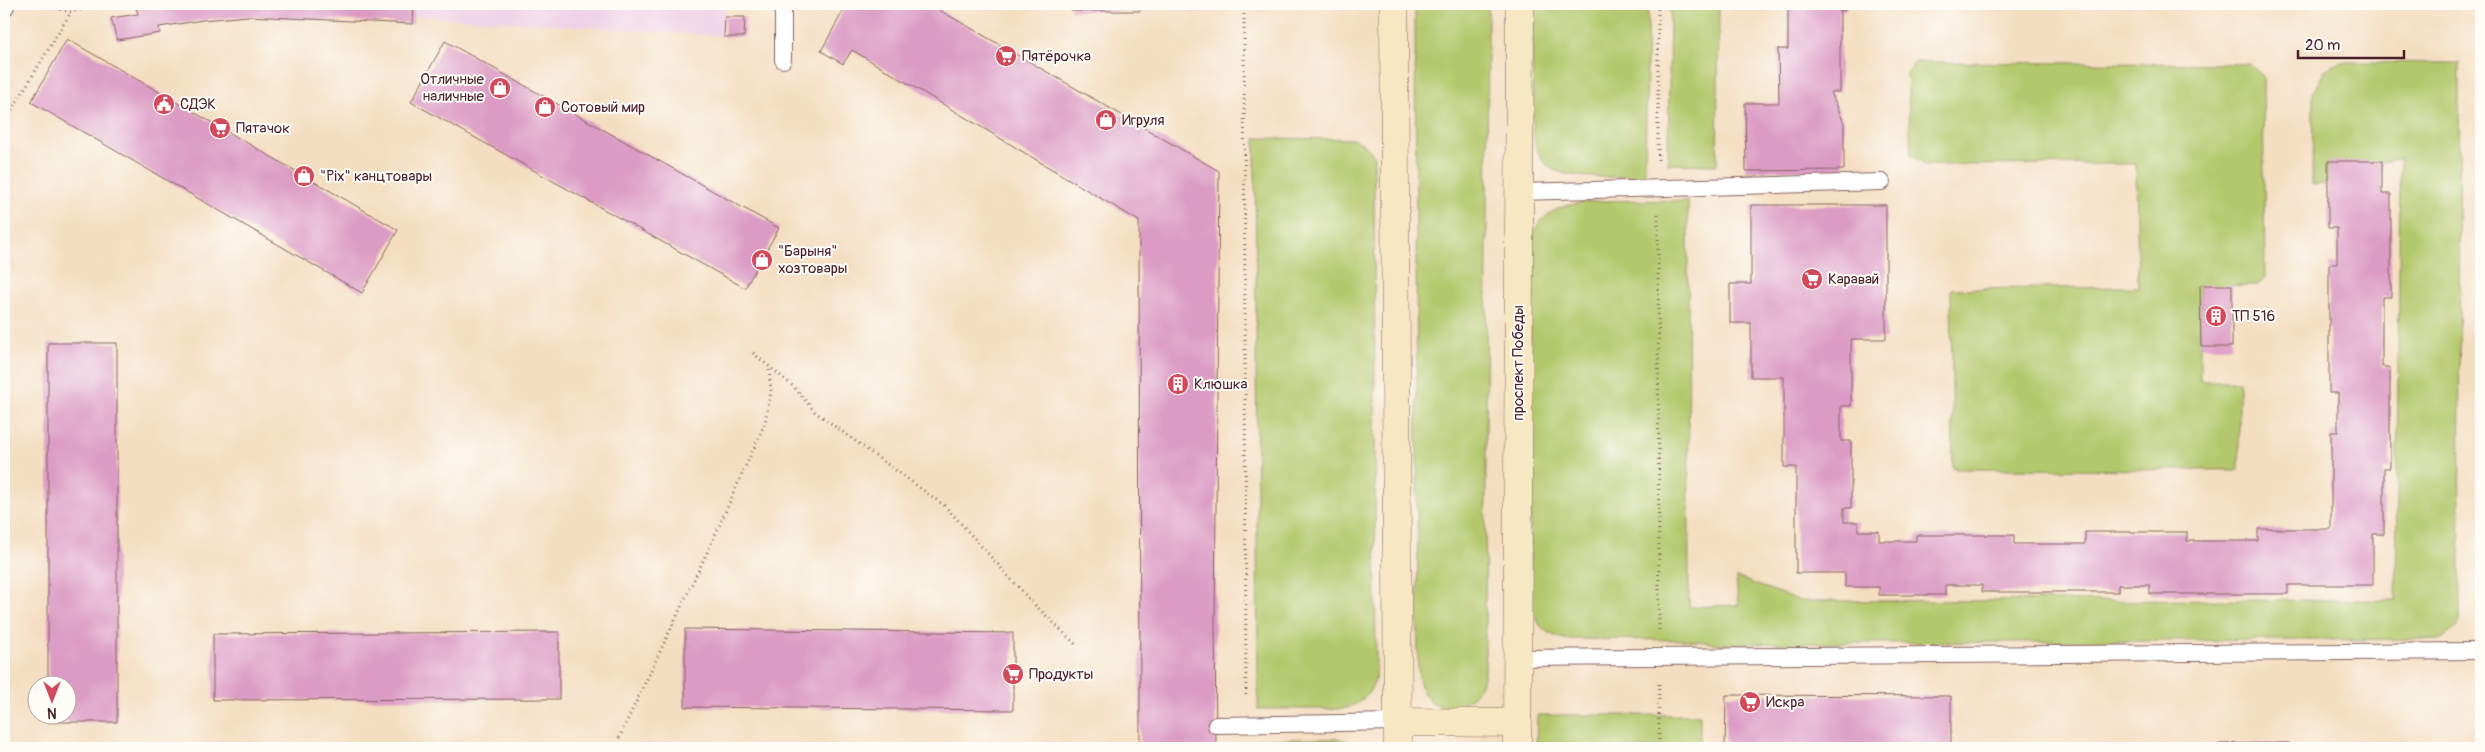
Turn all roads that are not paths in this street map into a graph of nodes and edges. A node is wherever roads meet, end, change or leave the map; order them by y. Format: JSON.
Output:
{"nodes":[{"id":1,"x":7,"y":4,"type":"edge"},
{"id":2,"x":783,"y":4,"type":"edge"},
{"id":3,"x":1394,"y":4,"type":"edge"},
{"id":4,"x":1520,"y":4,"type":"edge"},
{"id":5,"x":4,"y":9,"type":"edge"},
{"id":6,"x":783,"y":60,"type":"dead end"},
{"id":7,"x":1882,"y":182,"type":"dead end"},
{"id":8,"x":1519,"y":192,"type":"junction"},
{"id":9,"x":2481,"y":651,"type":"edge"},
{"id":10,"x":1518,"y":658,"type":"junction"},
{"id":11,"x":1398,"y":722,"type":"junction"},
{"id":12,"x":1216,"y":725,"type":"dead end"},
{"id":13,"x":1518,"y":736,"type":"edge"},
{"id":14,"x":1398,"y":748,"type":"edge"}],
"edges":[{"from":1,"to":5,"type":"lane"},
{"from":2,"to":6,"type":"lane"},
{"from":3,"to":11,"type":"main road"},
{"from":4,"to":8,"type":"main road","name":"проспект Победы"},
{"from":7,"to":8,"type":"lane"},
{"from":8,"to":10,"type":"main road","name":"проспект Победы"},
{"from":9,"to":10,"type":"lane"},
{"from":10,"to":13,"type":"main road","name":"проспект Победы"},
{"from":11,"to":12,"type":"lane"},
{"from":11,"to":13,"type":"main road","name":"проспект Победы"},
{"from":11,"to":14,"type":"main road"}]}
